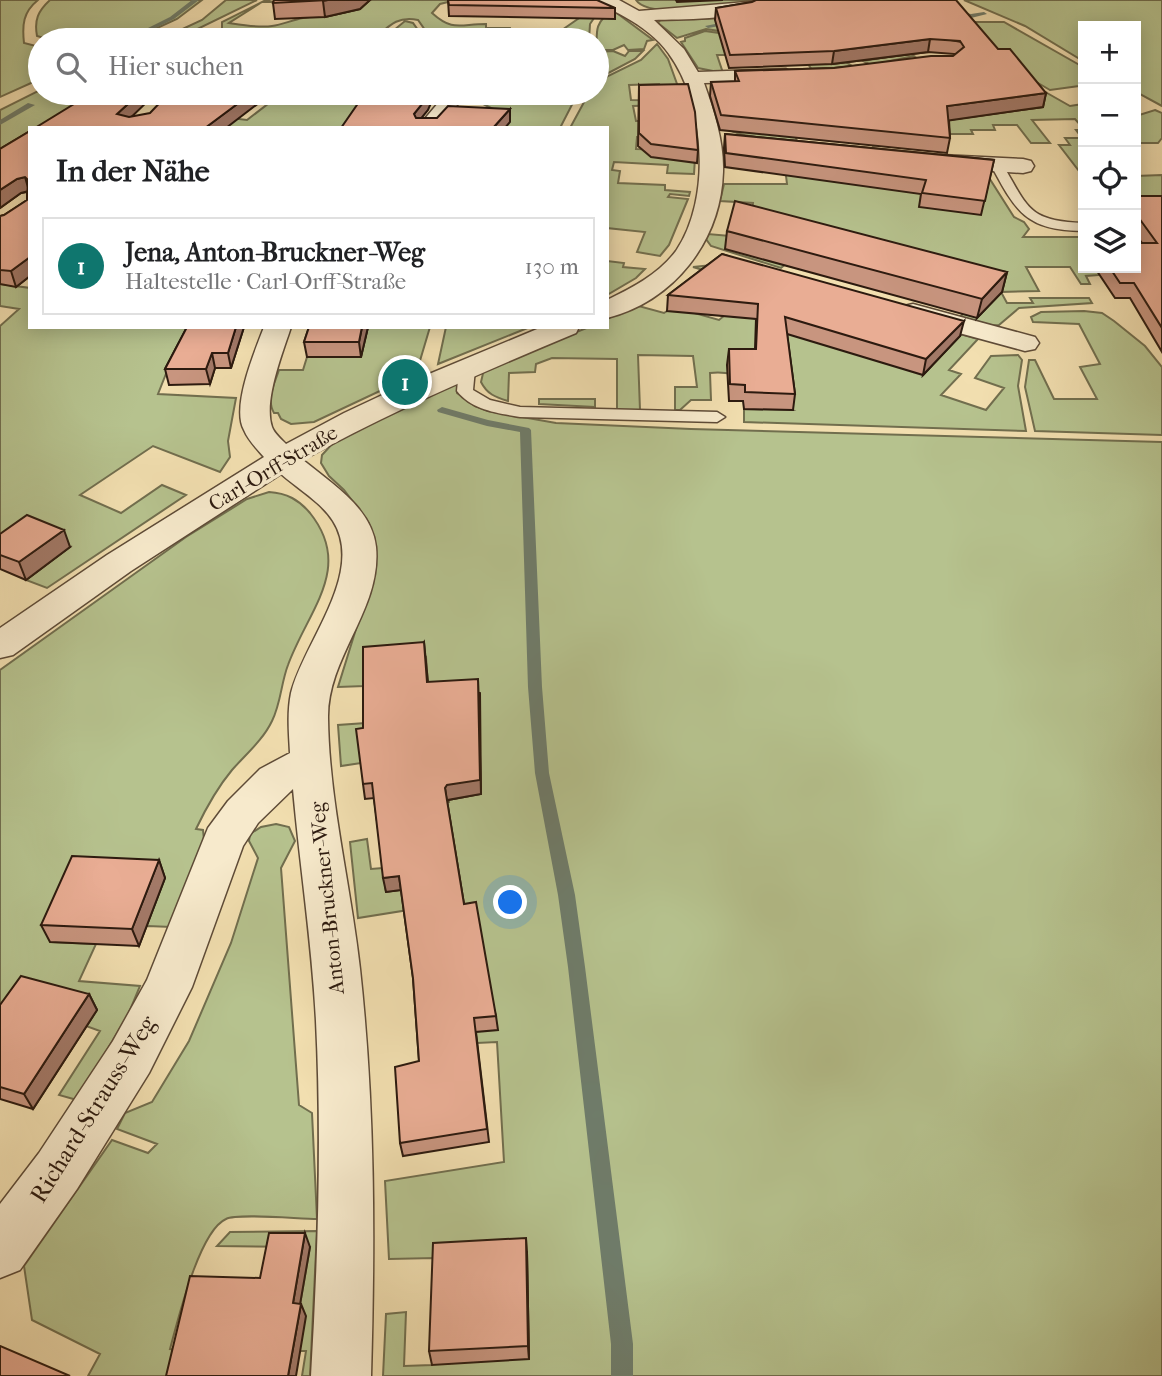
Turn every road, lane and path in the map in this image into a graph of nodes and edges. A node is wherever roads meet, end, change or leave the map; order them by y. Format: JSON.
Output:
{"nodes":[{"id":1,"x":606,"y":0,"type":"edge"},
{"id":2,"x":763,"y":0,"type":"edge"},
{"id":3,"x":637,"y":16,"type":"junction"},
{"id":4,"x":808,"y":74,"type":"edge"},
{"id":5,"x":690,"y":78,"type":"junction"},
{"id":6,"x":447,"y":105,"type":"edge"},
{"id":7,"x":429,"y":126,"type":"edge"},
{"id":8,"x":924,"y":160,"type":"edge"},
{"id":9,"x":997,"y":165,"type":"junction"},
{"id":10,"x":1023,"y":166,"type":"dead end"},
{"id":11,"x":1078,"y":227,"type":"edge"},
{"id":12,"x":688,"y":250,"type":"junction"},
{"id":13,"x":716,"y":257,"type":"edge"},
{"id":14,"x":891,"y":306,"type":"edge"},
{"id":15,"x":609,"y":309,"type":"edge"},
{"id":16,"x":277,"y":329,"type":"edge"},
{"id":17,"x":561,"y":329,"type":"edge"},
{"id":18,"x":1025,"y":343,"type":"dead end"},
{"id":19,"x":467,"y":369,"type":"junction"},
{"id":20,"x":717,"y":417,"type":"dead end"},
{"id":21,"x":283,"y":459,"type":"junction"},
{"id":22,"x":0,"y":646,"type":"edge"},
{"id":23,"x":312,"y":759,"type":"junction"},
{"id":24,"x":0,"y":1250,"type":"edge"},
{"id":25,"x":341,"y":1376,"type":"edge"}],
"edges":[{"from":1,"to":3,"type":"street"},
{"from":2,"to":3,"type":"street"},
{"from":3,"to":5,"type":"street"},
{"from":4,"to":5,"type":"street"},
{"from":5,"to":12,"type":"street"},
{"from":6,"to":7,"type":"street"},
{"from":8,"to":9,"type":"street"},
{"from":9,"to":10,"type":"street"},
{"from":9,"to":11,"type":"lane"},
{"from":12,"to":13,"type":"street"},
{"from":12,"to":15,"type":"street"},
{"from":14,"to":18,"type":"street"},
{"from":16,"to":21,"type":"street","name":"Anton-Bruckner-Weg"},
{"from":17,"to":19,"type":"street","name":"Carl-Orff-Straße"},
{"from":19,"to":20,"type":"lane"},
{"from":19,"to":21,"type":"street","name":"Carl-Orff-Straße"},
{"from":21,"to":22,"type":"street","name":"Carl-Orff-Straße"},
{"from":21,"to":23,"type":"street","name":"Anton-Bruckner-Weg"},
{"from":23,"to":24,"type":"street","name":"Richard-Strauss-Weg"},
{"from":23,"to":25,"type":"street","name":"Anton-Bruckner-Weg"}]}
